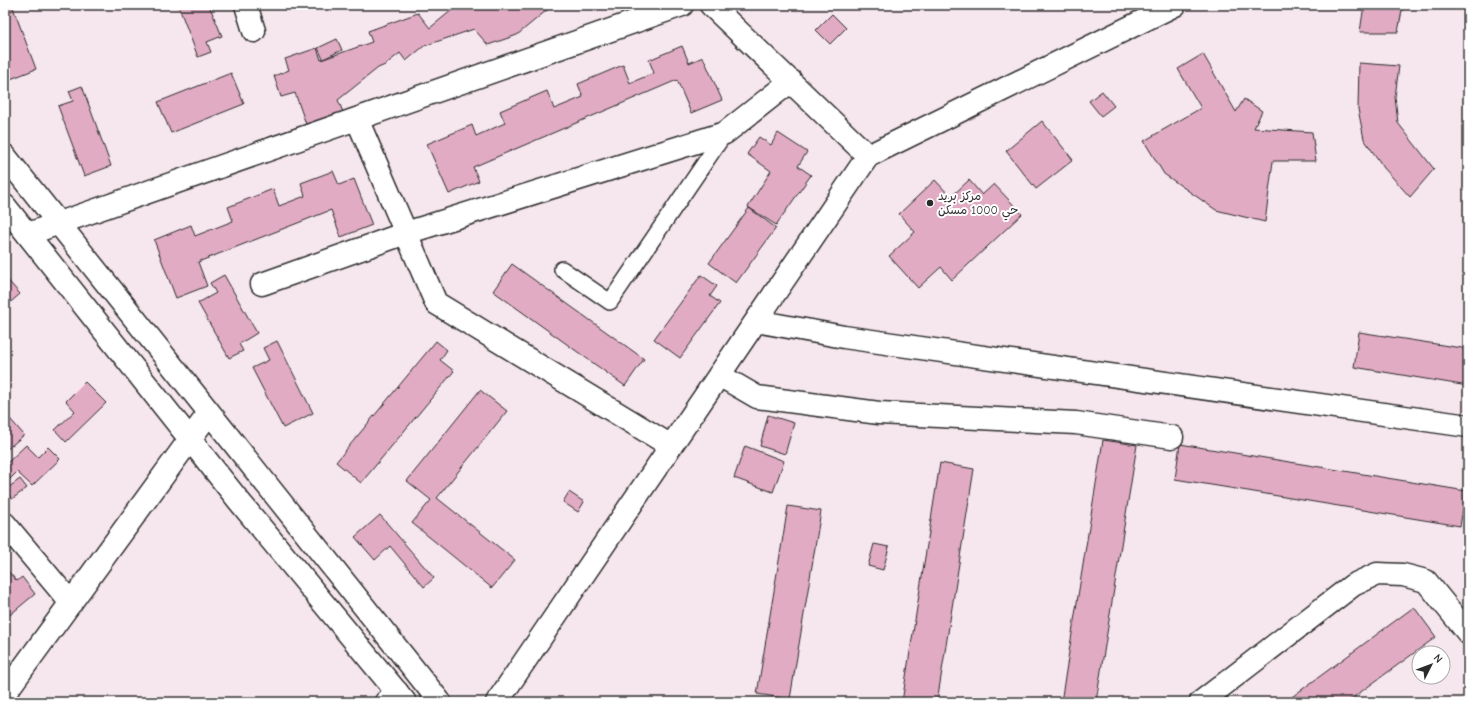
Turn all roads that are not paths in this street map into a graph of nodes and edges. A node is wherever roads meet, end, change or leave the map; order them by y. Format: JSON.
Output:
{"nodes":[{"id":1,"x":246,"y":5,"type":"edge"},
{"id":2,"x":682,"y":5,"type":"edge"},
{"id":3,"x":711,"y":5,"type":"edge"},
{"id":4,"x":1175,"y":5,"type":"edge"},
{"id":5,"x":254,"y":31,"type":"dead end"},
{"id":6,"x":791,"y":81,"type":"junction"},
{"id":7,"x":357,"y":119,"type":"junction"},
{"id":8,"x":725,"y":133,"type":"junction"},
{"id":9,"x":5,"y":156,"type":"edge"},
{"id":10,"x":868,"y":156,"type":"junction"},
{"id":11,"x":5,"y":206,"type":"edge"},
{"id":12,"x":58,"y":223,"type":"junction"},
{"id":13,"x":406,"y":233,"type":"junction"},
{"id":14,"x":28,"y":234,"type":"junction"},
{"id":15,"x":562,"y":269,"type":"dead end"},
{"id":16,"x":262,"y":284,"type":"dead end"},
{"id":17,"x":756,"y":321,"type":"junction"},
{"id":18,"x":719,"y":375,"type":"junction"},
{"id":19,"x":209,"y":413,"type":"junction"},
{"id":20,"x":1468,"y":426,"type":"edge"},
{"id":21,"x":1172,"y":437,"type":"dead end"},
{"id":22,"x":190,"y":440,"type":"junction"},
{"id":23,"x":671,"y":446,"type":"junction"},
{"id":24,"x":5,"y":524,"type":"edge"},
{"id":25,"x":71,"y":602,"type":"junction"},
{"id":26,"x":1466,"y":627,"type":"edge"},
{"id":27,"x":5,"y":693,"type":"edge"},
{"id":28,"x":396,"y":699,"type":"edge"},
{"id":29,"x":440,"y":702,"type":"edge"},
{"id":30,"x":497,"y":702,"type":"edge"},
{"id":31,"x":1201,"y":702,"type":"edge"}],
"edges":[{"from":1,"to":5,"type":"street"},
{"from":2,"to":7,"type":"street"},
{"from":3,"to":6,"type":"street"},
{"from":4,"to":10,"type":"street"},
{"from":6,"to":8,"type":"street"},
{"from":6,"to":10,"type":"street"},
{"from":7,"to":12,"type":"street"},
{"from":7,"to":13,"type":"street"},
{"from":8,"to":13,"type":"street"},
{"from":8,"to":15,"type":"lane"},
{"from":9,"to":12,"type":"street"},
{"from":10,"to":17,"type":"street"},
{"from":11,"to":14,"type":"street"},
{"from":12,"to":14,"type":"street"},
{"from":12,"to":19,"type":"street"},
{"from":13,"to":16,"type":"street"},
{"from":13,"to":23,"type":"street"},
{"from":14,"to":22,"type":"street"},
{"from":17,"to":18,"type":"street"},
{"from":17,"to":20,"type":"street"},
{"from":18,"to":21,"type":"street"},
{"from":18,"to":23,"type":"street"},
{"from":19,"to":22,"type":"street"},
{"from":19,"to":29,"type":"street"},
{"from":22,"to":25,"type":"street"},
{"from":22,"to":28,"type":"street"},
{"from":23,"to":30,"type":"street"},
{"from":24,"to":25,"type":"street"},
{"from":25,"to":27,"type":"street"},
{"from":26,"to":31,"type":"street"}]}
